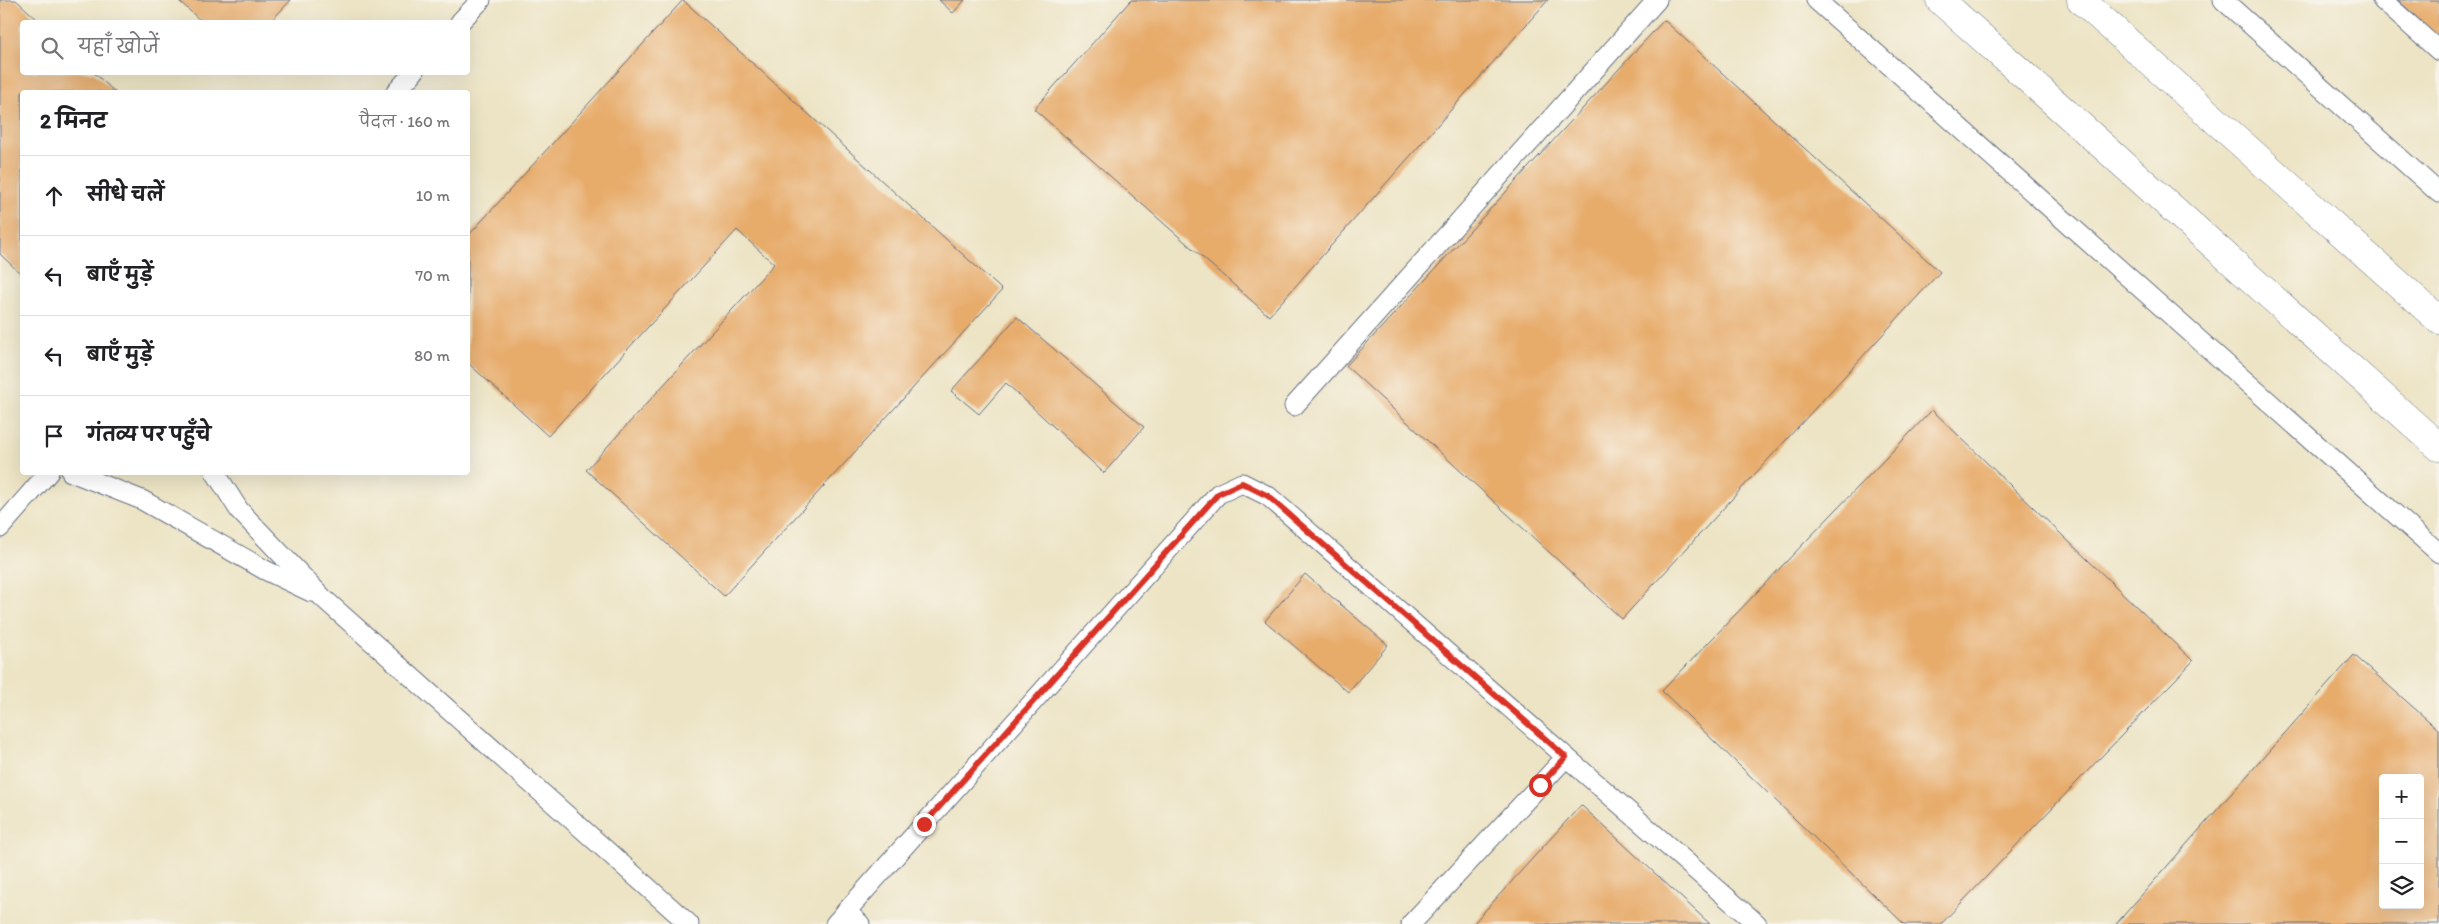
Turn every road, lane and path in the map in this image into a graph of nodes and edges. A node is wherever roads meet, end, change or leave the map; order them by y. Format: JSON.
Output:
{"nodes":[{"id":1,"x":481,"y":0,"type":"edge"},
{"id":2,"x":1657,"y":0,"type":"edge"},
{"id":3,"x":1816,"y":0,"type":"edge"},
{"id":4,"x":1940,"y":0,"type":"edge"},
{"id":5,"x":2081,"y":0,"type":"edge"},
{"id":6,"x":2223,"y":0,"type":"edge"},
{"id":7,"x":2382,"y":0,"type":"edge"},
{"id":8,"x":462,"y":20,"type":"edge"},
{"id":9,"x":2439,"y":50,"type":"edge"},
{"id":10,"x":411,"y":75,"type":"edge"},
{"id":11,"x":398,"y":90,"type":"edge"},
{"id":12,"x":2439,"y":193,"type":"edge"},
{"id":13,"x":2439,"y":320,"type":"edge"},
{"id":14,"x":1294,"y":406,"type":"dead end"},
{"id":15,"x":2439,"y":446,"type":"edge"},
{"id":16,"x":45,"y":475,"type":"edge"},
{"id":17,"x":79,"y":475,"type":"edge"},
{"id":18,"x":217,"y":475,"type":"edge"},
{"id":19,"x":0,"y":528,"type":"edge"},
{"id":20,"x":2439,"y":553,"type":"edge"},
{"id":21,"x":323,"y":598,"type":"junction"},
{"id":22,"x":1566,"y":757,"type":"junction"},
{"id":23,"x":841,"y":918,"type":"edge"},
{"id":24,"x":689,"y":924,"type":"edge"},
{"id":25,"x":860,"y":924,"type":"edge"},
{"id":26,"x":1410,"y":924,"type":"edge"},
{"id":27,"x":1757,"y":924,"type":"edge"}],
"edges":[{"from":1,"to":8,"type":"lane"},
{"from":2,"to":14,"type":"lane"},
{"from":3,"to":20,"type":"lane"},
{"from":4,"to":15,"type":"street"},
{"from":5,"to":13,"type":"street"},
{"from":6,"to":12,"type":"lane"},
{"from":7,"to":9,"type":"lane"},
{"from":10,"to":11,"type":"lane"},
{"from":16,"to":19,"type":"lane"},
{"from":17,"to":21,"type":"lane"},
{"from":18,"to":21,"type":"lane"},
{"from":21,"to":24,"type":"lane"},
{"from":22,"to":23,"type":"lane"},
{"from":22,"to":26,"type":"lane"},
{"from":22,"to":27,"type":"lane"},
{"from":23,"to":25,"type":"lane"}]}
